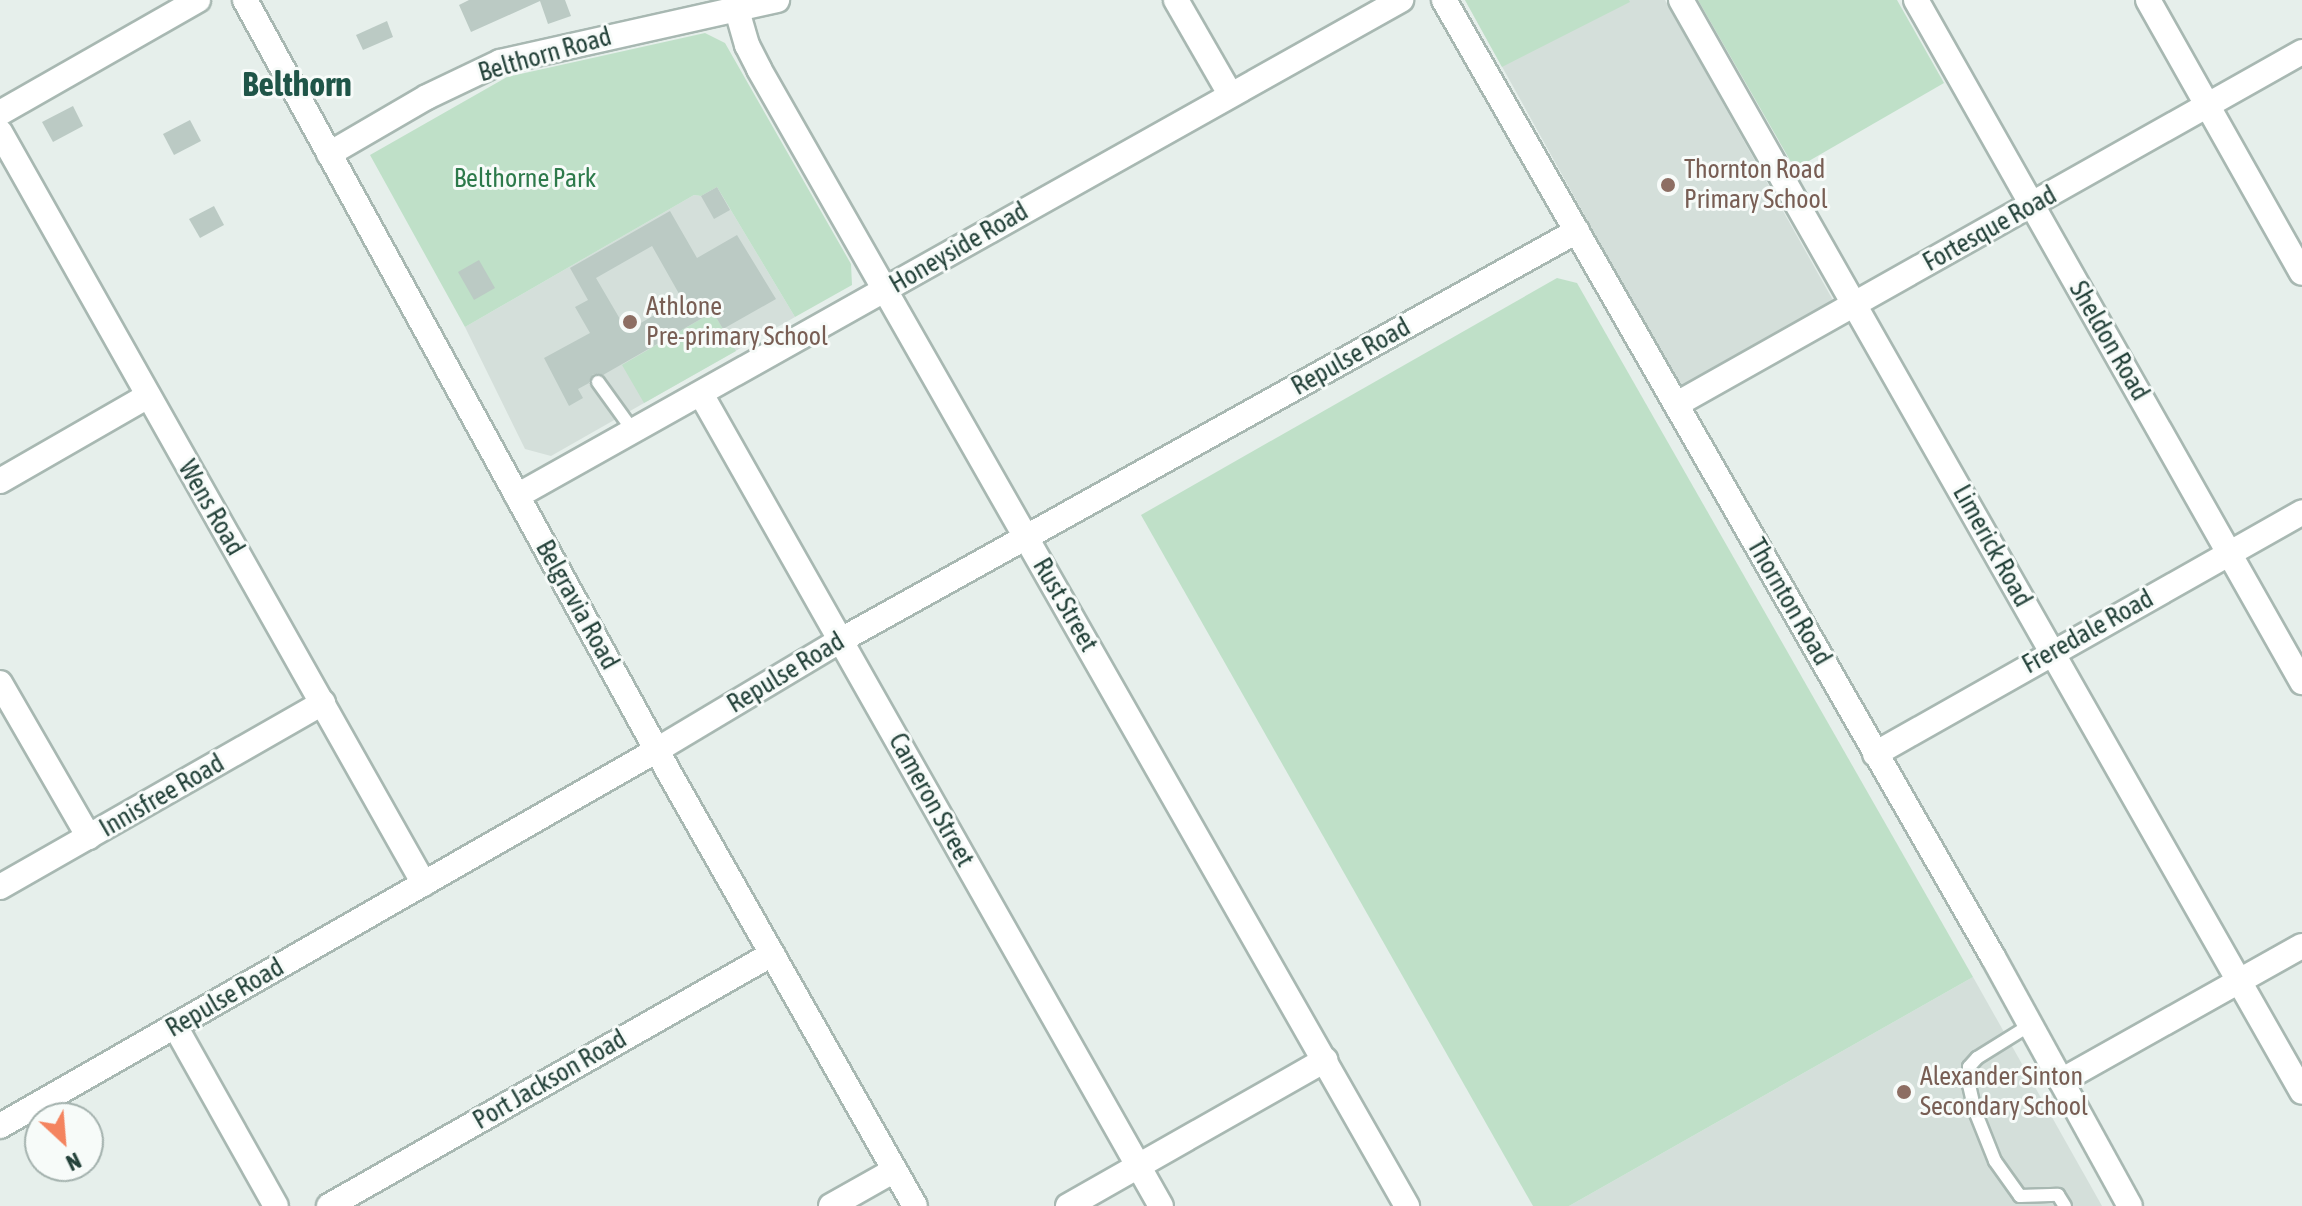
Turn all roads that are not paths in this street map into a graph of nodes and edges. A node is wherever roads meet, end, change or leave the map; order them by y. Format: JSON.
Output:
{"nodes":[{"id":1,"x":198,"y":0,"type":"edge"},
{"id":2,"x":245,"y":0,"type":"edge"},
{"id":3,"x":777,"y":0,"type":"edge"},
{"id":4,"x":1176,"y":0,"type":"edge"},
{"id":5,"x":1401,"y":0,"type":"edge"},
{"id":6,"x":1444,"y":0,"type":"edge"},
{"id":7,"x":1681,"y":0,"type":"edge"},
{"id":8,"x":1916,"y":0,"type":"edge"},
{"id":9,"x":2148,"y":0,"type":"edge"},
{"id":10,"x":735,"y":4,"type":"edge"},
{"id":11,"x":2302,"y":52,"type":"edge"},
{"id":12,"x":1230,"y":94,"type":"junction"},
{"id":13,"x":2207,"y":105,"type":"junction"},
{"id":14,"x":0,"y":113,"type":"edge"},
{"id":15,"x":0,"y":132,"type":"edge"},
{"id":16,"x":329,"y":154,"type":"junction"},
{"id":17,"x":2032,"y":206,"type":"junction"},
{"id":18,"x":1577,"y":231,"type":"junction"},
{"id":19,"x":2302,"y":273,"type":"edge"},
{"id":20,"x":885,"y":290,"type":"junction"},
{"id":21,"x":1855,"y":304,"type":"junction"},
{"id":22,"x":598,"y":382,"type":"dead end"},
{"id":23,"x":701,"y":394,"type":"junction"},
{"id":24,"x":148,"y":396,"type":"junction"},
{"id":25,"x":1677,"y":404,"type":"junction"},
{"id":26,"x":634,"y":432,"type":"junction"},
{"id":27,"x":0,"y":481,"type":"edge"},
{"id":28,"x":517,"y":496,"type":"junction"},
{"id":29,"x":2302,"y":512,"type":"edge"},
{"id":30,"x":1027,"y":538,"type":"junction"},
{"id":31,"x":2230,"y":553,"type":"junction"},
{"id":32,"x":841,"y":640,"type":"junction"},
{"id":33,"x":2052,"y":653,"type":"junction"},
{"id":34,"x":2302,"y":682,"type":"edge"},
{"id":35,"x":0,"y":683,"type":"edge"},
{"id":36,"x":323,"y":703,"type":"junction"},
{"id":37,"x":657,"y":750,"type":"junction"},
{"id":38,"x":1875,"y":754,"type":"junction"},
{"id":39,"x":89,"y":837,"type":"junction"},
{"id":40,"x":424,"y":884,"type":"junction"},
{"id":41,"x":0,"y":887,"type":"edge"},
{"id":42,"x":2302,"y":946,"type":"edge"},
{"id":43,"x":772,"y":954,"type":"junction"},
{"id":44,"x":2240,"y":982,"type":"junction"},
{"id":45,"x":2030,"y":1025,"type":"junction"},
{"id":46,"x":175,"y":1026,"type":"junction"},
{"id":47,"x":1325,"y":1060,"type":"junction"},
{"id":48,"x":2061,"y":1081,"type":"junction"},
{"id":49,"x":2302,"y":1092,"type":"edge"},
{"id":50,"x":0,"y":1126,"type":"edge"},
{"id":51,"x":1138,"y":1166,"type":"junction"},
{"id":52,"x":895,"y":1170,"type":"junction"},
{"id":53,"x":276,"y":1206,"type":"edge"},
{"id":54,"x":329,"y":1206,"type":"edge"},
{"id":55,"x":831,"y":1206,"type":"edge"},
{"id":56,"x":915,"y":1206,"type":"edge"},
{"id":57,"x":1068,"y":1206,"type":"edge"},
{"id":58,"x":1161,"y":1206,"type":"edge"},
{"id":59,"x":1407,"y":1206,"type":"edge"},
{"id":60,"x":2065,"y":1206,"type":"edge"},
{"id":61,"x":2129,"y":1206,"type":"edge"}],
"edges":[{"from":1,"to":14,"type":"street"},
{"from":2,"to":16,"type":"street","name":"Belgravia Road"},
{"from":3,"to":10,"type":"street","name":"Belthorn Road"},
{"from":4,"to":12,"type":"street"},
{"from":5,"to":12,"type":"street","name":"Honeyside Road"},
{"from":6,"to":18,"type":"street","name":"Thornton Road"},
{"from":7,"to":21,"type":"street","name":"Limerick Road"},
{"from":8,"to":17,"type":"street","name":"Sheldon Road"},
{"from":9,"to":13,"type":"street"},
{"from":10,"to":16,"type":"street","name":"Belthorn Road"},
{"from":10,"to":20,"type":"street","name":"Rust Street"},
{"from":11,"to":13,"type":"street","name":"Fortesque Road"},
{"from":12,"to":20,"type":"street","name":"Honeyside Road"},
{"from":13,"to":17,"type":"street","name":"Fortesque Road"},
{"from":13,"to":19,"type":"street"},
{"from":15,"to":24,"type":"street","name":"Wens Road"},
{"from":16,"to":28,"type":"street","name":"Belgravia Road"},
{"from":17,"to":21,"type":"street","name":"Fortesque Road"},
{"from":17,"to":31,"type":"street","name":"Sheldon Road"},
{"from":18,"to":25,"type":"street","name":"Thornton Road"},
{"from":18,"to":30,"type":"street","name":"Repulse Road"},
{"from":20,"to":23,"type":"street","name":"Honeyside Road"},
{"from":20,"to":30,"type":"street","name":"Rust Street"},
{"from":21,"to":25,"type":"street","name":"Fortesque Road"},
{"from":21,"to":33,"type":"street","name":"Limerick Road"},
{"from":22,"to":26,"type":"lane"},
{"from":23,"to":26,"type":"street","name":"Honeyside Road"},
{"from":23,"to":32,"type":"street","name":"Cameron Street"},
{"from":24,"to":27,"type":"street"},
{"from":24,"to":36,"type":"street","name":"Wens Road"},
{"from":25,"to":38,"type":"street","name":"Thornton Road"},
{"from":26,"to":28,"type":"street","name":"Honeyside Road"},
{"from":28,"to":37,"type":"street","name":"Belgravia Road"},
{"from":29,"to":31,"type":"street","name":"Freredale Road"},
{"from":30,"to":32,"type":"street","name":"Repulse Road"},
{"from":30,"to":47,"type":"street","name":"Rust Street"},
{"from":31,"to":33,"type":"street","name":"Freredale Road"},
{"from":31,"to":34,"type":"street","name":"Sheldon Road"},
{"from":32,"to":37,"type":"street","name":"Repulse Road"},
{"from":32,"to":51,"type":"street","name":"Cameron Street"},
{"from":33,"to":38,"type":"street","name":"Freredale Road"},
{"from":33,"to":44,"type":"street","name":"Limerick Road"},
{"from":35,"to":39,"type":"street"},
{"from":36,"to":39,"type":"street","name":"Innisfree Road"},
{"from":36,"to":40,"type":"street","name":"Wens Road"},
{"from":37,"to":40,"type":"street","name":"Repulse Road"},
{"from":37,"to":43,"type":"street","name":"Belgravia Road"},
{"from":38,"to":45,"type":"street","name":"Thornton Road"},
{"from":39,"to":41,"type":"street","name":"Innisfree Road"},
{"from":40,"to":46,"type":"street","name":"Repulse Road"},
{"from":42,"to":44,"type":"street"},
{"from":43,"to":52,"type":"street","name":"Belgravia Road"},
{"from":43,"to":54,"type":"street","name":"Port Jackson Road"},
{"from":44,"to":48,"type":"street"},
{"from":44,"to":49,"type":"street","name":"Limerick Road"},
{"from":45,"to":48,"type":"street","name":"Thornton Road"},
{"from":45,"to":60,"type":"lane"},
{"from":46,"to":50,"type":"street","name":"Repulse Road"},
{"from":46,"to":53,"type":"street"},
{"from":47,"to":51,"type":"street"},
{"from":47,"to":59,"type":"street","name":"Rust Street"},
{"from":48,"to":61,"type":"street","name":"Thornton Road"},
{"from":51,"to":57,"type":"street"},
{"from":51,"to":58,"type":"street","name":"Cameron Street"},
{"from":52,"to":55,"type":"street"},
{"from":52,"to":56,"type":"street","name":"Belgravia Road"}]}
